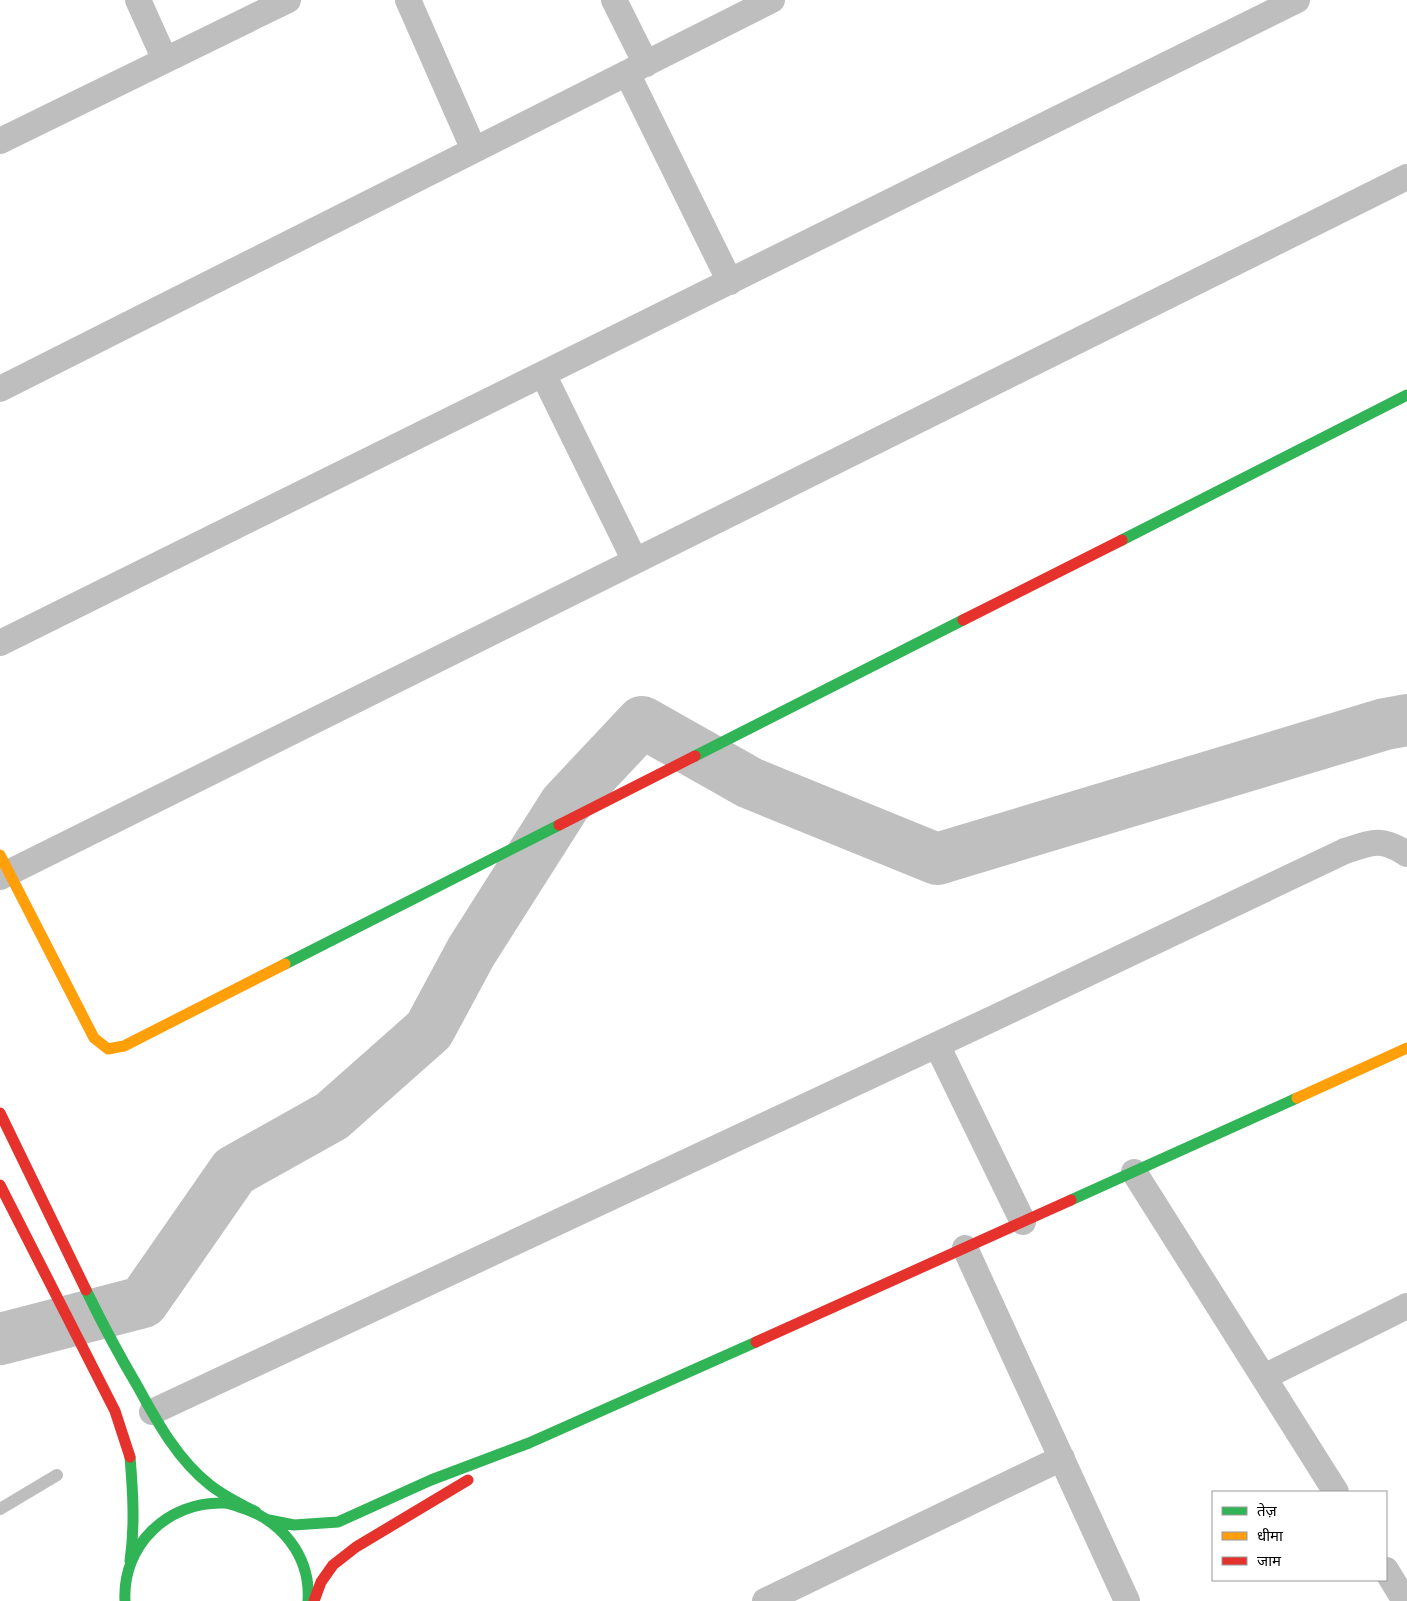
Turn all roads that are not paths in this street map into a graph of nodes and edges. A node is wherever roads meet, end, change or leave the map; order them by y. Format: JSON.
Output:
{"nodes":[{"id":1,"x":138,"y":0,"type":"edge"},
{"id":2,"x":288,"y":0,"type":"edge"},
{"id":3,"x":408,"y":0,"type":"edge"},
{"id":4,"x":614,"y":0,"type":"edge"},
{"id":5,"x":772,"y":0,"type":"edge"},
{"id":6,"x":1297,"y":0,"type":"edge"},
{"id":7,"x":252,"y":8,"type":"edge"},
{"id":8,"x":165,"y":60,"type":"junction"},
{"id":9,"x":636,"y":69,"type":"junction"},
{"id":10,"x":0,"y":141,"type":"edge"},
{"id":11,"x":474,"y":150,"type":"junction"},
{"id":12,"x":1407,"y":177,"type":"edge"},
{"id":13,"x":730,"y":282,"type":"junction"},
{"id":14,"x":543,"y":374,"type":"junction"},
{"id":15,"x":0,"y":389,"type":"edge"},
{"id":16,"x":1407,"y":395,"type":"edge"},
{"id":17,"x":636,"y":561,"type":"junction"},
{"id":18,"x":0,"y":643,"type":"edge"},
{"id":19,"x":1407,"y":854,"type":"edge"},
{"id":20,"x":3,"y":868,"type":"edge"},
{"id":21,"x":937,"y":1045,"type":"junction"},
{"id":22,"x":1407,"y":1048,"type":"edge"},
{"id":23,"x":0,"y":1113,"type":"edge"},
{"id":24,"x":1134,"y":1172,"type":"junction"},
{"id":25,"x":0,"y":1185,"type":"edge"},
{"id":26,"x":1023,"y":1222,"type":"junction"},
{"id":27,"x":965,"y":1248,"type":"junction"},
{"id":28,"x":1407,"y":1306,"type":"edge"},
{"id":29,"x":1264,"y":1377,"type":"junction"},
{"id":30,"x":152,"y":1412,"type":"junction"},
{"id":31,"x":529,"y":1443,"type":"junction"},
{"id":32,"x":1062,"y":1458,"type":"junction"},
{"id":33,"x":57,"y":1475,"type":"dead end"},
{"id":34,"x":1335,"y":1491,"type":"edge"},
{"id":35,"x":0,"y":1509,"type":"edge"},
{"id":36,"x":256,"y":1512,"type":"junction"},
{"id":37,"x":270,"y":1520,"type":"junction"},
{"id":38,"x":130,"y":1561,"type":"junction"},
{"id":39,"x":1387,"y":1572,"type":"edge"},
{"id":40,"x":124,"y":1586,"type":"junction"},
{"id":41,"x":121,"y":1601,"type":"edge"},
{"id":42,"x":125,"y":1601,"type":"edge"},
{"id":43,"x":308,"y":1601,"type":"edge"},
{"id":44,"x":314,"y":1601,"type":"edge"},
{"id":45,"x":765,"y":1601,"type":"edge"},
{"id":46,"x":1127,"y":1601,"type":"edge"},
{"id":47,"x":1405,"y":1601,"type":"edge"}],
"edges":[{"from":1,"to":8,"type":"street"},
{"from":2,"to":7,"type":"street"},
{"from":3,"to":11,"type":"street"},
{"from":4,"to":9,"type":"street"},
{"from":5,"to":9,"type":"street"},
{"from":6,"to":13,"type":"street"},
{"from":7,"to":8,"type":"street"},
{"from":8,"to":10,"type":"street"},
{"from":9,"to":11,"type":"street"},
{"from":9,"to":13,"type":"street"},
{"from":11,"to":15,"type":"street"},
{"from":12,"to":17,"type":"street"},
{"from":13,"to":14,"type":"street"},
{"from":14,"to":17,"type":"street"},
{"from":14,"to":18,"type":"street"},
{"from":16,"to":20,"type":"street"},
{"from":17,"to":20,"type":"street"},
{"from":19,"to":21,"type":"street"},
{"from":21,"to":26,"type":"street"},
{"from":21,"to":30,"type":"street"},
{"from":22,"to":24,"type":"street"},
{"from":23,"to":30,"type":"street"},
{"from":24,"to":26,"type":"street"},
{"from":24,"to":29,"type":"street"},
{"from":25,"to":38,"type":"street"},
{"from":26,"to":27,"type":"street"},
{"from":27,"to":31,"type":"street"},
{"from":27,"to":32,"type":"street"},
{"from":28,"to":29,"type":"street"},
{"from":29,"to":34,"type":"street"},
{"from":30,"to":36,"type":"street"},
{"from":31,"to":37,"type":"street"},
{"from":31,"to":44,"type":"street"},
{"from":32,"to":45,"type":"street"},
{"from":32,"to":46,"type":"street"},
{"from":33,"to":35,"type":"lane"},
{"from":36,"to":37,"type":"street"},
{"from":36,"to":38,"type":"street"},
{"from":37,"to":43,"type":"street"},
{"from":38,"to":40,"type":"street"},
{"from":39,"to":47,"type":"street"},
{"from":40,"to":41,"type":"street"},
{"from":40,"to":42,"type":"street"}]}
